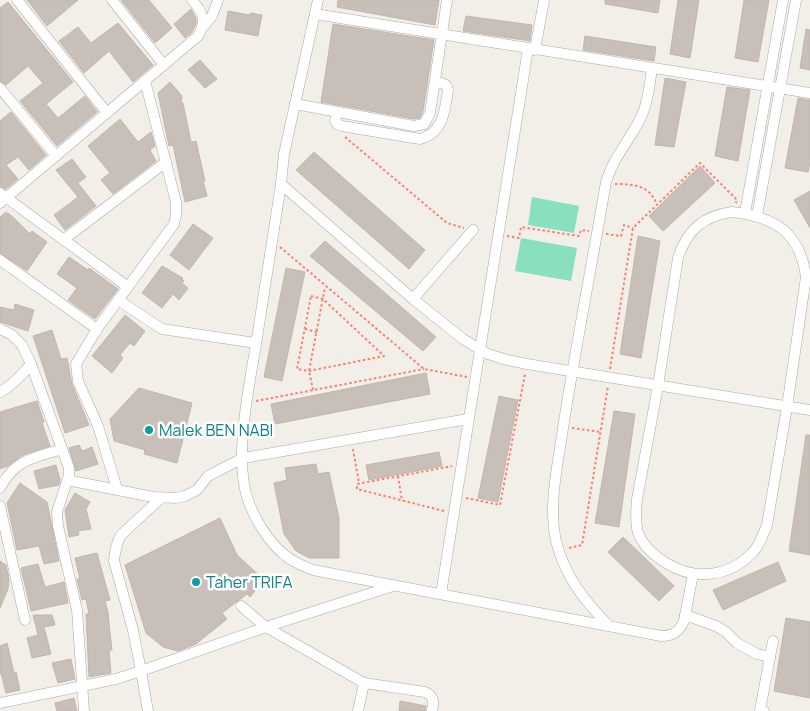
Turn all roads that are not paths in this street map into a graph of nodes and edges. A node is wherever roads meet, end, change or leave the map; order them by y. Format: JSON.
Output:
{"nodes":[{"id":1,"x":17,"y":0,"type":"edge"},
{"id":2,"x":112,"y":0,"type":"edge"},
{"id":3,"x":192,"y":0,"type":"edge"},
{"id":4,"x":218,"y":0,"type":"edge"},
{"id":5,"x":318,"y":0,"type":"edge"},
{"id":6,"x":447,"y":0,"type":"edge"},
{"id":7,"x":544,"y":0,"type":"edge"},
{"id":8,"x":783,"y":0,"type":"edge"},
{"id":9,"x":796,"y":0,"type":"edge"},
{"id":10,"x":315,"y":14,"type":"junction"},
{"id":11,"x":203,"y":27,"type":"junction"},
{"id":12,"x":443,"y":35,"type":"junction"},
{"id":13,"x":531,"y":50,"type":"junction"},
{"id":14,"x":164,"y":65,"type":"junction"},
{"id":15,"x":652,"y":69,"type":"junction"},
{"id":16,"x":145,"y":81,"type":"junction"},
{"id":17,"x":435,"y":82,"type":"junction"},
{"id":18,"x":768,"y":86,"type":"junction"},
{"id":19,"x":0,"y":88,"type":"edge"},
{"id":20,"x":780,"y":88,"type":"junction"},
{"id":21,"x":810,"y":93,"type":"edge"},
{"id":22,"x":295,"y":104,"type":"junction"},
{"id":23,"x":337,"y":112,"type":"junction"},
{"id":24,"x":107,"y":113,"type":"junction"},
{"id":25,"x":56,"y":156,"type":"junction"},
{"id":26,"x":166,"y":162,"type":"junction"},
{"id":27,"x":281,"y":184,"type":"junction"},
{"id":28,"x":2,"y":198,"type":"edge"},
{"id":29,"x":740,"y":212,"type":"junction"},
{"id":30,"x":757,"y":216,"type":"junction"},
{"id":31,"x":473,"y":230,"type":"road end"},
{"id":32,"x":63,"y":240,"type":"junction"},
{"id":33,"x":0,"y":260,"type":"edge"},
{"id":34,"x":128,"y":287,"type":"junction"},
{"id":35,"x":413,"y":299,"type":"junction"},
{"id":36,"x":118,"y":300,"type":"junction"},
{"id":37,"x":0,"y":329,"type":"edge"},
{"id":38,"x":97,"y":329,"type":"junction"},
{"id":39,"x":256,"y":343,"type":"junction"},
{"id":40,"x":480,"y":350,"type":"junction"},
{"id":41,"x":31,"y":364,"type":"junction"},
{"id":42,"x":572,"y":372,"type":"junction"},
{"id":43,"x":658,"y":386,"type":"junction"},
{"id":44,"x":0,"y":392,"type":"edge"},
{"id":45,"x":787,"y":406,"type":"junction"},
{"id":46,"x":810,"y":410,"type":"edge"},
{"id":47,"x":468,"y":419,"type":"junction"},
{"id":48,"x":62,"y":449,"type":"junction"},
{"id":49,"x":243,"y":458,"type":"junction"},
{"id":50,"x":67,"y":480,"type":"junction"},
{"id":51,"x":0,"y":488,"type":"edge"},
{"id":52,"x":117,"y":489,"type":"junction"},
{"id":53,"x":161,"y":498,"type":"junction"},
{"id":54,"x":0,"y":506,"type":"edge"},
{"id":55,"x":693,"y":574,"type":"junction"},
{"id":56,"x":396,"y":586,"type":"junction"},
{"id":57,"x":441,"y":594,"type":"junction"},
{"id":58,"x":241,"y":606,"type":"dead end"},
{"id":59,"x":685,"y":615,"type":"junction"},
{"id":60,"x":24,"y":620,"type":"dead end"},
{"id":61,"x":609,"y":626,"type":"junction"},
{"id":62,"x":266,"y":627,"type":"junction"},
{"id":63,"x":772,"y":641,"type":"dead end"},
{"id":64,"x":770,"y":657,"type":"junction"},
{"id":65,"x":141,"y":671,"type":"junction"},
{"id":66,"x":364,"y":683,"type":"junction"},
{"id":67,"x":83,"y":685,"type":"junction"},
{"id":68,"x":0,"y":702,"type":"edge"},
{"id":69,"x":84,"y":711,"type":"edge"},
{"id":70,"x":148,"y":711,"type":"edge"},
{"id":71,"x":358,"y":711,"type":"edge"},
{"id":72,"x":432,"y":711,"type":"edge"},
{"id":73,"x":761,"y":711,"type":"edge"}],
"edges":[{"from":1,"to":24,"type":"street"},
{"from":2,"to":14,"type":"street"},
{"from":3,"to":11,"type":"street"},
{"from":4,"to":11,"type":"street"},
{"from":5,"to":10,"type":"street"},
{"from":6,"to":12,"type":"street"},
{"from":7,"to":13,"type":"street"},
{"from":8,"to":18,"type":"street"},
{"from":9,"to":20,"type":"street"},
{"from":10,"to":12,"type":"street"},
{"from":10,"to":22,"type":"street"},
{"from":11,"to":14,"type":"street"},
{"from":12,"to":13,"type":"street"},
{"from":12,"to":17,"type":"street"},
{"from":13,"to":15,"type":"street"},
{"from":13,"to":40,"type":"street"},
{"from":14,"to":16,"type":"street"},
{"from":15,"to":18,"type":"street"},
{"from":15,"to":42,"type":"street"},
{"from":16,"to":24,"type":"street"},
{"from":16,"to":26,"type":"street"},
{"from":17,"to":23,"type":"street"},
{"from":17,"to":23,"type":"street"},
{"from":18,"to":20,"type":"street"},
{"from":18,"to":29,"type":"street"},
{"from":19,"to":25,"type":"street"},
{"from":20,"to":21,"type":"street"},
{"from":20,"to":30,"type":"street"},
{"from":22,"to":23,"type":"street"},
{"from":22,"to":27,"type":"street"},
{"from":24,"to":25,"type":"street"},
{"from":25,"to":28,"type":"street"},
{"from":26,"to":32,"type":"street"},
{"from":26,"to":34,"type":"street"},
{"from":27,"to":35,"type":"street"},
{"from":27,"to":39,"type":"street"},
{"from":28,"to":32,"type":"street"},
{"from":29,"to":30,"type":"street"},
{"from":29,"to":43,"type":"street"},
{"from":30,"to":45,"type":"street"},
{"from":31,"to":35,"type":"street"},
{"from":32,"to":34,"type":"street"},
{"from":33,"to":38,"type":"street"},
{"from":34,"to":36,"type":"street"},
{"from":35,"to":40,"type":"street"},
{"from":36,"to":38,"type":"street"},
{"from":36,"to":39,"type":"street"},
{"from":37,"to":41,"type":"street"},
{"from":38,"to":52,"type":"street"},
{"from":39,"to":49,"type":"street"},
{"from":40,"to":42,"type":"street"},
{"from":40,"to":47,"type":"street"},
{"from":41,"to":44,"type":"street"},
{"from":41,"to":48,"type":"street"},
{"from":42,"to":43,"type":"street"},
{"from":42,"to":61,"type":"street"},
{"from":43,"to":45,"type":"street"},
{"from":43,"to":55,"type":"street"},
{"from":45,"to":46,"type":"street"},
{"from":45,"to":55,"type":"street"},
{"from":47,"to":49,"type":"street"},
{"from":47,"to":57,"type":"street"},
{"from":48,"to":50,"type":"street"},
{"from":48,"to":51,"type":"street"},
{"from":49,"to":53,"type":"street"},
{"from":49,"to":56,"type":"street"},
{"from":50,"to":52,"type":"street"},
{"from":50,"to":67,"type":"street"},
{"from":52,"to":53,"type":"street"},
{"from":53,"to":65,"type":"street"},
{"from":54,"to":60,"type":"street"},
{"from":55,"to":59,"type":"street"},
{"from":56,"to":57,"type":"street"},
{"from":56,"to":62,"type":"street"},
{"from":57,"to":61,"type":"street"},
{"from":58,"to":62,"type":"street"},
{"from":59,"to":61,"type":"street"},
{"from":59,"to":64,"type":"street"},
{"from":62,"to":65,"type":"street"},
{"from":62,"to":66,"type":"street"},
{"from":63,"to":64,"type":"street"},
{"from":64,"to":73,"type":"street"},
{"from":65,"to":67,"type":"street"},
{"from":65,"to":70,"type":"street"},
{"from":66,"to":71,"type":"street"},
{"from":66,"to":72,"type":"street"},
{"from":67,"to":68,"type":"street"},
{"from":67,"to":69,"type":"street"}]}
